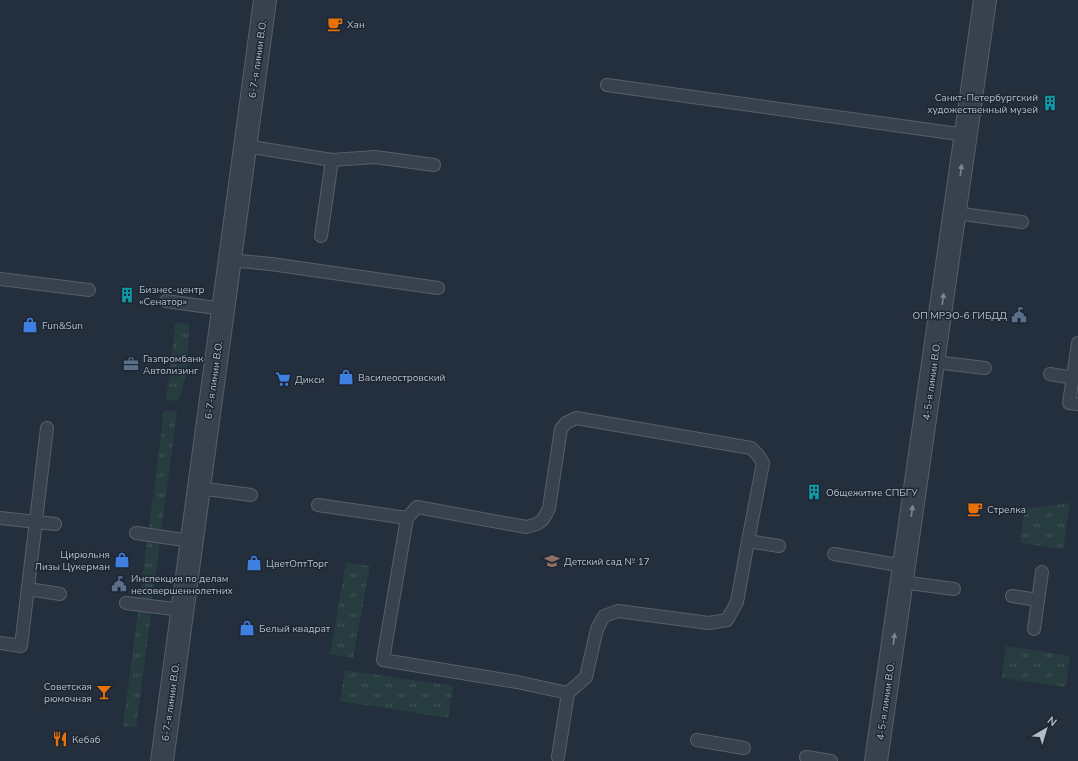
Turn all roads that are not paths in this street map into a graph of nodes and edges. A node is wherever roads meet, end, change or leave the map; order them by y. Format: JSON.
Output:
{"nodes":[{"id":1,"x":265,"y":0,"type":"edge"},
{"id":2,"x":985,"y":0,"type":"edge"},
{"id":3,"x":607,"y":85,"type":"dead end"},
{"id":4,"x":966,"y":135,"type":"junction"},
{"id":5,"x":245,"y":146,"type":"junction"},
{"id":6,"x":332,"y":160,"type":"junction"},
{"id":7,"x":434,"y":165,"type":"dead end"},
{"id":8,"x":955,"y":213,"type":"junction"},
{"id":9,"x":1022,"y":222,"type":"dead end"},
{"id":10,"x":321,"y":236,"type":"dead end"},
{"id":11,"x":229,"y":260,"type":"junction"},
{"id":12,"x":0,"y":279,"type":"edge"},
{"id":13,"x":438,"y":288,"type":"dead end"},
{"id":14,"x":89,"y":290,"type":"dead end"},
{"id":15,"x":166,"y":301,"type":"dead end"},
{"id":16,"x":223,"y":308,"type":"junction"},
{"id":17,"x":1078,"y":342,"type":"edge"},
{"id":18,"x":934,"y":362,"type":"junction"},
{"id":19,"x":985,"y":368,"type":"dead end"},
{"id":20,"x":1050,"y":374,"type":"dead end"},
{"id":21,"x":1073,"y":378,"type":"junction"},
{"id":22,"x":1078,"y":404,"type":"edge"},
{"id":23,"x":47,"y":428,"type":"dead end"},
{"id":24,"x":199,"y":488,"type":"junction"},
{"id":25,"x":251,"y":495,"type":"dead end"},
{"id":26,"x":318,"y":505,"type":"dead end"},
{"id":27,"x":0,"y":518,"type":"edge"},
{"id":28,"x":407,"y":518,"type":"junction"},
{"id":29,"x":36,"y":521,"type":"junction"},
{"id":30,"x":55,"y":524,"type":"dead end"},
{"id":31,"x":136,"y":534,"type":"dead end"},
{"id":32,"x":748,"y":540,"type":"junction"},
{"id":33,"x":192,"y":541,"type":"junction"},
{"id":34,"x":780,"y":546,"type":"dead end"},
{"id":35,"x":834,"y":554,"type":"dead end"},
{"id":36,"x":1042,"y":572,"type":"dead end"},
{"id":37,"x":903,"y":574,"type":"junction"},
{"id":38,"x":954,"y":589,"type":"dead end"},
{"id":39,"x":28,"y":590,"type":"junction"},
{"id":40,"x":60,"y":594,"type":"dead end"},
{"id":41,"x":1012,"y":596,"type":"dead end"},
{"id":42,"x":1038,"y":600,"type":"junction"},
{"id":43,"x":126,"y":602,"type":"dead end"},
{"id":44,"x":182,"y":610,"type":"junction"},
{"id":45,"x":1034,"y":629,"type":"dead end"},
{"id":46,"x":0,"y":643,"type":"edge"},
{"id":47,"x":568,"y":693,"type":"junction"},
{"id":48,"x":697,"y":740,"type":"dead end"},
{"id":49,"x":744,"y":748,"type":"dead end"},
{"id":50,"x":806,"y":757,"type":"dead end"},
{"id":51,"x":558,"y":758,"type":"dead end"},
{"id":52,"x":162,"y":761,"type":"edge"},
{"id":53,"x":831,"y":761,"type":"edge"},
{"id":54,"x":876,"y":761,"type":"edge"}],
"edges":[{"from":1,"to":5,"type":"street","name":"6-7-я линии В.О."},
{"from":2,"to":4,"type":"street","name":"4-5-я линии В.О."},
{"from":3,"to":4,"type":"lane"},
{"from":8,"to":4,"type":"street","name":"4-5-я линии В.О.","one_way":true},
{"from":5,"to":6,"type":"lane"},
{"from":5,"to":11,"type":"street","name":"6-7-я линии В.О."},
{"from":6,"to":7,"type":"lane"},
{"from":6,"to":10,"type":"lane"},
{"from":8,"to":9,"type":"lane"},
{"from":18,"to":8,"type":"street","name":"4-5-я линии В.О.","one_way":true},
{"from":11,"to":13,"type":"lane"},
{"from":11,"to":16,"type":"street","name":"6-7-я линии В.О."},
{"from":12,"to":14,"type":"lane"},
{"from":15,"to":16,"type":"lane"},
{"from":16,"to":24,"type":"street","name":"6-7-я линии В.О."},
{"from":17,"to":21,"type":"lane"},
{"from":18,"to":19,"type":"lane"},
{"from":37,"to":18,"type":"street","name":"4-5-я линии В.О.","one_way":true},
{"from":20,"to":21,"type":"lane"},
{"from":21,"to":22,"type":"lane"},
{"from":23,"to":29,"type":"lane"},
{"from":24,"to":25,"type":"lane"},
{"from":24,"to":33,"type":"street","name":"6-7-я линии В.О."},
{"from":26,"to":28,"type":"lane"},
{"from":27,"to":29,"type":"lane"},
{"from":28,"to":32,"type":"lane"},
{"from":28,"to":47,"type":"lane"},
{"from":29,"to":30,"type":"lane"},
{"from":29,"to":39,"type":"lane"},
{"from":31,"to":33,"type":"lane"},
{"from":32,"to":34,"type":"lane"},
{"from":32,"to":47,"type":"lane"},
{"from":33,"to":44,"type":"street","name":"6-7-я линии В.О."},
{"from":35,"to":37,"type":"lane"},
{"from":36,"to":42,"type":"lane"},
{"from":37,"to":38,"type":"lane"},
{"from":54,"to":37,"type":"street","name":"4-5-я линии В.О.","one_way":true},
{"from":39,"to":40,"type":"lane"},
{"from":39,"to":46,"type":"lane"},
{"from":41,"to":42,"type":"lane"},
{"from":42,"to":45,"type":"lane"},
{"from":43,"to":44,"type":"lane"},
{"from":44,"to":52,"type":"street","name":"6-7-я линии В.О."},
{"from":47,"to":51,"type":"lane"},
{"from":48,"to":49,"type":"lane"},
{"from":50,"to":53,"type":"lane"}]}
